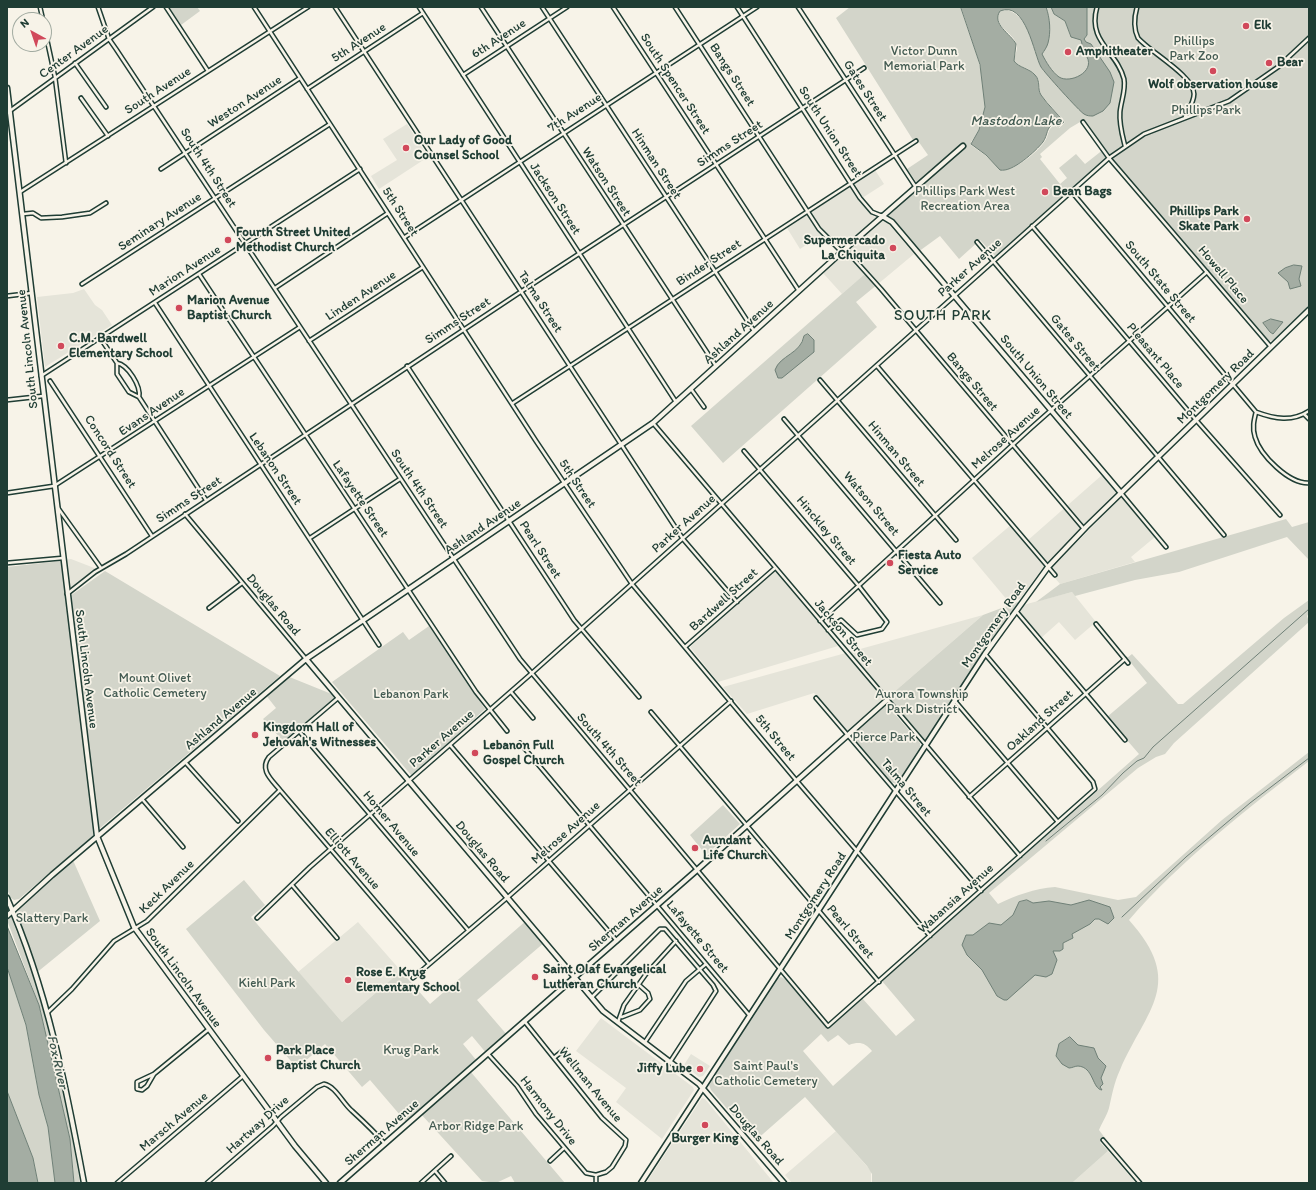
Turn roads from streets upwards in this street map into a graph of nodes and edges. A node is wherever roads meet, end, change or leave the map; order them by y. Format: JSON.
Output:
{"nodes":[{"id":1,"x":98,"y":7,"type":"edge"},
{"id":2,"x":153,"y":7,"type":"edge"},
{"id":3,"x":166,"y":7,"type":"edge"},
{"id":4,"x":254,"y":7,"type":"edge"},
{"id":5,"x":308,"y":7,"type":"edge"},
{"id":6,"x":335,"y":7,"type":"edge"},
{"id":7,"x":419,"y":7,"type":"edge"},
{"id":8,"x":481,"y":7,"type":"edge"},
{"id":9,"x":542,"y":7,"type":"edge"},
{"id":10,"x":567,"y":7,"type":"edge"},
{"id":11,"x":613,"y":7,"type":"edge"},
{"id":12,"x":675,"y":7,"type":"edge"},
{"id":13,"x":737,"y":7,"type":"edge"},
{"id":14,"x":757,"y":7,"type":"edge"},
{"id":15,"x":798,"y":7,"type":"edge"},
{"id":16,"x":1097,"y":7,"type":"edge"},
{"id":17,"x":1137,"y":7,"type":"edge"},
{"id":18,"x":422,"y":13,"type":"junction"},
{"id":19,"x":743,"y":16,"type":"junction"},
{"id":20,"x":549,"y":18,"type":"junction"},
{"id":21,"x":270,"y":32,"type":"junction"},
{"id":22,"x":1309,"y":38,"type":"edge"},
{"id":23,"x":109,"y":39,"type":"junction"},
{"id":24,"x":699,"y":45,"type":"junction"},
{"id":25,"x":506,"y":46,"type":"junction"},
{"id":26,"x":365,"y":51,"type":"junction"},
{"id":27,"x":50,"y":52,"type":"edge"},
{"id":28,"x":75,"y":63,"type":"junction"},
{"id":29,"x":864,"y":68,"type":"dead end"},
{"id":30,"x":208,"y":71,"type":"junction"},
{"id":31,"x":656,"y":73,"type":"junction"},
{"id":32,"x":463,"y":75,"type":"junction"},
{"id":33,"x":55,"y":78,"type":"junction"},
{"id":34,"x":300,"y":78,"type":"junction"},
{"id":35,"x":845,"y":80,"type":"junction"},
{"id":36,"x":7,"y":88,"type":"edge"},
{"id":37,"x":307,"y":89,"type":"junction"},
{"id":38,"x":81,"y":98,"type":"dead end"},
{"id":39,"x":606,"y":105,"type":"junction"},
{"id":40,"x":154,"y":106,"type":"junction"},
{"id":41,"x":106,"y":107,"type":"dead end"},
{"id":42,"x":802,"y":108,"type":"junction"},
{"id":43,"x":8,"y":112,"type":"edge"},
{"id":44,"x":1185,"y":118,"type":"junction"},
{"id":45,"x":1083,"y":122,"type":"dead end"},
{"id":46,"x":330,"y":124,"type":"junction"},
{"id":47,"x":563,"y":134,"type":"junction"},
{"id":48,"x":108,"y":136,"type":"junction"},
{"id":49,"x":760,"y":136,"type":"junction"},
{"id":50,"x":916,"y":141,"type":"dead end"},
{"id":51,"x":963,"y":146,"type":"dead end"},
{"id":52,"x":1125,"y":146,"type":"junction"},
{"id":53,"x":186,"y":153,"type":"junction"},
{"id":54,"x":894,"y":155,"type":"junction"},
{"id":55,"x":1109,"y":158,"type":"junction"},
{"id":56,"x":519,"y":162,"type":"junction"},
{"id":57,"x":66,"y":163,"type":"junction"},
{"id":58,"x":716,"y":164,"type":"junction"},
{"id":59,"x":161,"y":169,"type":"dead end"},
{"id":60,"x":360,"y":169,"type":"junction"},
{"id":61,"x":923,"y":180,"type":"junction"},
{"id":62,"x":851,"y":183,"type":"junction"},
{"id":63,"x":927,"y":184,"type":"dead end"},
{"id":64,"x":916,"y":186,"type":"junction"},
{"id":65,"x":1071,"y":191,"type":"junction"},
{"id":66,"x":20,"y":192,"type":"junction"},
{"id":67,"x":666,"y":197,"type":"junction"},
{"id":68,"x":216,"y":198,"type":"junction"},
{"id":69,"x":462,"y":200,"type":"junction"},
{"id":70,"x":106,"y":203,"type":"dead end"},
{"id":71,"x":808,"y":211,"type":"junction"},
{"id":72,"x":388,"y":213,"type":"junction"},
{"id":73,"x":22,"y":214,"type":"junction"},
{"id":74,"x":882,"y":216,"type":"junction"},
{"id":75,"x":622,"y":226,"type":"junction"},
{"id":76,"x":1032,"y":226,"type":"junction"},
{"id":77,"x":405,"y":237,"type":"junction"},
{"id":78,"x":764,"y":239,"type":"junction"},
{"id":79,"x":977,"y":242,"type":"dead end"},
{"id":80,"x":246,"y":245,"type":"junction"},
{"id":81,"x":843,"y":250,"type":"junction"},
{"id":82,"x":579,"y":254,"type":"junction"},
{"id":83,"x":993,"y":261,"type":"junction"},
{"id":84,"x":423,"y":267,"type":"junction"},
{"id":85,"x":714,"y":272,"type":"junction"},
{"id":86,"x":1207,"y":272,"type":"junction"},
{"id":87,"x":199,"y":274,"type":"junction"},
{"id":88,"x":82,"y":284,"type":"dead end"},
{"id":89,"x":275,"y":288,"type":"junction"},
{"id":90,"x":521,"y":291,"type":"junction"},
{"id":91,"x":799,"y":292,"type":"junction"},
{"id":92,"x":32,"y":293,"type":"junction"},
{"id":93,"x":954,"y":294,"type":"junction"},
{"id":94,"x":7,"y":296,"type":"edge"},
{"id":95,"x":671,"y":300,"type":"junction"},
{"id":96,"x":155,"y":303,"type":"junction"},
{"id":97,"x":1167,"y":307,"type":"junction"},
{"id":98,"x":1309,"y":310,"type":"edge"},
{"id":99,"x":300,"y":327,"type":"junction"},
{"id":100,"x":627,"y":328,"type":"junction"},
{"id":101,"x":464,"y":329,"type":"junction"},
{"id":102,"x":916,"y":330,"type":"junction"},
{"id":103,"x":754,"y":332,"type":"junction"},
{"id":104,"x":101,"y":339,"type":"junction"},
{"id":105,"x":310,"y":341,"type":"junction"},
{"id":106,"x":1130,"y":342,"type":"junction"},
{"id":107,"x":1271,"y":348,"type":"junction"},
{"id":108,"x":255,"y":356,"type":"junction"},
{"id":109,"x":116,"y":363,"type":"junction"},
{"id":110,"x":407,"y":366,"type":"junction"},
{"id":111,"x":569,"y":366,"type":"junction"},
{"id":112,"x":716,"y":366,"type":"junction"},
{"id":113,"x":877,"y":366,"type":"junction"},
{"id":114,"x":1090,"y":376,"type":"junction"},
{"id":115,"x":41,"y":377,"type":"junction"},
{"id":116,"x":820,"y":380,"type":"dead end"},
{"id":117,"x":50,"y":381,"type":"dead end"},
{"id":118,"x":1234,"y":385,"type":"junction"},
{"id":119,"x":208,"y":386,"type":"junction"},
{"id":120,"x":690,"y":389,"type":"junction"},
{"id":121,"x":43,"y":396,"type":"junction"},
{"id":122,"x":139,"y":397,"type":"junction"},
{"id":123,"x":7,"y":400,"type":"edge"},
{"id":124,"x":838,"y":401,"type":"junction"},
{"id":125,"x":676,"y":402,"type":"junction"},
{"id":126,"x":513,"y":403,"type":"junction"},
{"id":127,"x":350,"y":404,"type":"junction"},
{"id":128,"x":704,"y":407,"type":"dead end"},
{"id":129,"x":1309,"y":410,"type":"edge"},
{"id":130,"x":1051,"y":411,"type":"junction"},
{"id":131,"x":1256,"y":412,"type":"junction"},
{"id":132,"x":1304,"y":414,"type":"junction"},
{"id":133,"x":784,"y":419,"type":"dead end"},
{"id":134,"x":1309,"y":419,"type":"edge"},
{"id":135,"x":1196,"y":420,"type":"junction"},
{"id":136,"x":155,"y":422,"type":"junction"},
{"id":137,"x":653,"y":423,"type":"junction"},
{"id":138,"x":305,"y":434,"type":"junction"},
{"id":139,"x":799,"y":436,"type":"junction"},
{"id":140,"x":621,"y":444,"type":"junction"},
{"id":141,"x":1012,"y":446,"type":"junction"},
{"id":142,"x":744,"y":451,"type":"dead end"},
{"id":143,"x":101,"y":457,"type":"junction"},
{"id":144,"x":1158,"y":457,"type":"junction"},
{"id":145,"x":260,"y":465,"type":"junction"},
{"id":146,"x":760,"y":470,"type":"junction"},
{"id":147,"x":400,"y":479,"type":"junction"},
{"id":148,"x":974,"y":481,"type":"junction"},
{"id":149,"x":564,"y":483,"type":"junction"},
{"id":150,"x":1309,"y":483,"type":"edge"},
{"id":151,"x":54,"y":486,"type":"junction"},
{"id":152,"x":7,"y":493,"type":"edge"},
{"id":153,"x":1121,"y":493,"type":"junction"},
{"id":154,"x":206,"y":500,"type":"junction"},
{"id":155,"x":722,"y":504,"type":"junction"},
{"id":156,"x":57,"y":506,"type":"junction"},
{"id":157,"x":354,"y":509,"type":"junction"},
{"id":158,"x":185,"y":514,"type":"junction"},
{"id":159,"x":1280,"y":515,"type":"dead end"},
{"id":160,"x":935,"y":516,"type":"junction"},
{"id":161,"x":509,"y":521,"type":"junction"},
{"id":162,"x":1084,"y":529,"type":"junction"},
{"id":163,"x":1224,"y":535,"type":"dead end"},
{"id":164,"x":152,"y":536,"type":"junction"},
{"id":165,"x":310,"y":538,"type":"junction"},
{"id":166,"x":683,"y":539,"type":"junction"},
{"id":167,"x":956,"y":540,"type":"dead end"},
{"id":168,"x":1166,"y":547,"type":"dead end"},
{"id":169,"x":896,"y":550,"type":"junction"},
{"id":170,"x":63,"y":558,"type":"junction"},
{"id":171,"x":454,"y":559,"type":"junction"},
{"id":172,"x":7,"y":563,"type":"edge"},
{"id":173,"x":1048,"y":567,"type":"junction"},
{"id":174,"x":101,"y":568,"type":"junction"},
{"id":175,"x":775,"y":568,"type":"junction"},
{"id":176,"x":1055,"y":575,"type":"dead end"},
{"id":177,"x":242,"y":583,"type":"junction"},
{"id":178,"x":632,"y":584,"type":"junction"},
{"id":179,"x":858,"y":585,"type":"junction"},
{"id":180,"x":409,"y":590,"type":"junction"},
{"id":181,"x":67,"y":595,"type":"junction"},
{"id":182,"x":736,"y":602,"type":"junction"},
{"id":183,"x":940,"y":603,"type":"dead end"},
{"id":184,"x":209,"y":608,"type":"dead end"},
{"id":185,"x":1015,"y":611,"type":"junction"},
{"id":186,"x":363,"y":620,"type":"junction"},
{"id":187,"x":820,"y":621,"type":"junction"},
{"id":188,"x":1096,"y":624,"type":"dead end"},
{"id":189,"x":582,"y":629,"type":"junction"},
{"id":190,"x":828,"y":630,"type":"junction"},
{"id":191,"x":379,"y":645,"type":"dead end"},
{"id":192,"x":685,"y":647,"type":"junction"},
{"id":193,"x":985,"y":654,"type":"junction"},
{"id":194,"x":306,"y":659,"type":"junction"},
{"id":195,"x":1125,"y":659,"type":"junction"},
{"id":196,"x":1128,"y":663,"type":"dead end"},
{"id":197,"x":532,"y":673,"type":"junction"},
{"id":198,"x":511,"y":692,"type":"junction"},
{"id":199,"x":1086,"y":694,"type":"junction"},
{"id":200,"x":339,"y":697,"type":"junction"},
{"id":201,"x":639,"y":697,"type":"dead end"},
{"id":202,"x":816,"y":698,"type":"dead end"},
{"id":203,"x":887,"y":700,"type":"junction"},
{"id":204,"x":955,"y":700,"type":"junction"},
{"id":205,"x":731,"y":701,"type":"junction"},
{"id":206,"x":490,"y":710,"type":"junction"},
{"id":207,"x":651,"y":712,"type":"dead end"},
{"id":208,"x":533,"y":718,"type":"dead end"},
{"id":209,"x":1047,"y":728,"type":"junction"},
{"id":210,"x":299,"y":731,"type":"junction"},
{"id":211,"x":507,"y":731,"type":"dead end"},
{"id":212,"x":848,"y":735,"type":"junction"},
{"id":213,"x":1125,"y":740,"type":"dead end"},
{"id":214,"x":520,"y":743,"type":"dead end"},
{"id":215,"x":450,"y":745,"type":"junction"},
{"id":216,"x":680,"y":745,"type":"junction"},
{"id":217,"x":925,"y":746,"type":"junction"},
{"id":218,"x":185,"y":762,"type":"junction"},
{"id":219,"x":1008,"y":763,"type":"junction"},
{"id":220,"x":796,"y":780,"type":"junction"},
{"id":221,"x":410,"y":781,"type":"junction"},
{"id":222,"x":630,"y":789,"type":"junction"},
{"id":223,"x":280,"y":790,"type":"junction"},
{"id":224,"x":896,"y":791,"type":"junction"},
{"id":225,"x":969,"y":797,"type":"junction"},
{"id":226,"x":142,"y":799,"type":"junction"},
{"id":227,"x":370,"y":815,"type":"junction"},
{"id":228,"x":238,"y":821,"type":"dead end"},
{"id":229,"x":1058,"y":822,"type":"junction"},
{"id":230,"x":589,"y":825,"type":"junction"},
{"id":231,"x":747,"y":825,"type":"junction"},
{"id":232,"x":97,"y":836,"type":"junction"},
{"id":233,"x":183,"y":847,"type":"dead end"},
{"id":234,"x":330,"y":849,"type":"junction"},
{"id":235,"x":858,"y":851,"type":"junction"},
{"id":236,"x":1020,"y":856,"type":"junction"},
{"id":237,"x":549,"y":861,"type":"junction"},
{"id":238,"x":697,"y":870,"type":"junction"},
{"id":239,"x":292,"y":885,"type":"junction"},
{"id":240,"x":981,"y":891,"type":"junction"},
{"id":241,"x":508,"y":897,"type":"junction"},
{"id":242,"x":7,"y":898,"type":"edge"},
{"id":243,"x":657,"y":906,"type":"junction"},
{"id":244,"x":12,"y":910,"type":"junction"},
{"id":245,"x":819,"y":910,"type":"junction"},
{"id":246,"x":7,"y":916,"type":"edge"},
{"id":247,"x":257,"y":918,"type":"dead end"},
{"id":248,"x":134,"y":927,"type":"junction"},
{"id":249,"x":468,"y":930,"type":"junction"},
{"id":250,"x":930,"y":936,"type":"junction"},
{"id":251,"x":337,"y":938,"type":"dead end"},
{"id":252,"x":617,"y":941,"type":"junction"},
{"id":253,"x":676,"y":941,"type":"junction"},
{"id":254,"x":429,"y":964,"type":"junction"},
{"id":255,"x":706,"y":964,"type":"junction"},
{"id":256,"x":700,"y":969,"type":"junction"},
{"id":257,"x":781,"y":969,"type":"junction"},
{"id":258,"x":575,"y":977,"type":"junction"},
{"id":259,"x":413,"y":978,"type":"dead end"},
{"id":260,"x":879,"y":982,"type":"junction"},
{"id":261,"x":639,"y":985,"type":"junction"},
{"id":262,"x":592,"y":997,"type":"junction"},
{"id":263,"x":48,"y":1012,"type":"junction"},
{"id":264,"x":750,"y":1016,"type":"junction"},
{"id":265,"x":621,"y":1017,"type":"junction"},
{"id":266,"x":525,"y":1022,"type":"junction"},
{"id":267,"x":618,"y":1022,"type":"junction"},
{"id":268,"x":828,"y":1026,"type":"joint"},
{"id":269,"x":208,"y":1029,"type":"junction"},
{"id":270,"x":645,"y":1042,"type":"junction"},
{"id":271,"x":565,"y":1049,"type":"dead end"},
{"id":272,"x":488,"y":1054,"type":"junction"},
{"id":273,"x":555,"y":1057,"type":"junction"},
{"id":274,"x":670,"y":1062,"type":"junction"},
{"id":275,"x":154,"y":1074,"type":"junction"},
{"id":276,"x":244,"y":1076,"type":"junction"},
{"id":277,"x":702,"y":1088,"type":"junction"},
{"id":278,"x":277,"y":1122,"type":"junction"},
{"id":279,"x":1103,"y":1140,"type":"dead end"},
{"id":280,"x":385,"y":1144,"type":"junction"},
{"id":281,"x":564,"y":1148,"type":"junction"},
{"id":282,"x":452,"y":1156,"type":"dead end"},
{"id":283,"x":550,"y":1160,"type":"dead end"},
{"id":284,"x":435,"y":1171,"type":"junction"},
{"id":285,"x":596,"y":1175,"type":"junction"},
{"id":286,"x":84,"y":1183,"type":"edge"},
{"id":287,"x":117,"y":1183,"type":"edge"},
{"id":288,"x":207,"y":1183,"type":"edge"},
{"id":289,"x":326,"y":1183,"type":"edge"},
{"id":290,"x":340,"y":1183,"type":"edge"},
{"id":291,"x":421,"y":1183,"type":"edge"},
{"id":292,"x":445,"y":1183,"type":"edge"},
{"id":293,"x":596,"y":1183,"type":"edge"},
{"id":294,"x":640,"y":1183,"type":"edge"},
{"id":295,"x":784,"y":1183,"type":"edge"},
{"id":296,"x":1140,"y":1183,"type":"edge"}],
"edges":[{"from":1,"to":23,"type":"street","name":"South 4th Street"},
{"from":2,"to":23,"type":"street","name":"Center Avenue"},
{"from":3,"to":30,"type":"street"},
{"from":4,"to":21,"type":"street","name":"5th Street"},
{"from":5,"to":21,"type":"street","name":"South Avenue"},
{"from":6,"to":26,"type":"street","name":"Talma Street"},
{"from":7,"to":18,"type":"street","name":"Jackson Street"},
{"from":8,"to":25,"type":"street","name":"Watson Street"},
{"from":9,"to":20,"type":"street","name":"Hinman Street"},
{"from":10,"to":20,"type":"street","name":"6th Avenue"},
{"from":11,"to":31,"type":"street","name":"South Spencer Street"},
{"from":12,"to":24,"type":"street","name":"Bangs Street"},
{"from":13,"to":19,"type":"street","name":"South Union Street"},
{"from":14,"to":19,"type":"street","name":"7th Avenue"},
{"from":15,"to":35,"type":"street","name":"Gates Street"},
{"from":16,"to":52,"type":"street"},
{"from":17,"to":44,"type":"street"},
{"from":18,"to":26,"type":"street","name":"5th Avenue"},
{"from":18,"to":32,"type":"street","name":"Jackson Street"},
{"from":19,"to":24,"type":"street","name":"7th Avenue"},
{"from":19,"to":42,"type":"street","name":"South Union Street"},
{"from":20,"to":25,"type":"street","name":"6th Avenue"},
{"from":20,"to":39,"type":"street","name":"Hinman Street"},
{"from":21,"to":30,"type":"street","name":"South Avenue"},
{"from":21,"to":34,"type":"street","name":"5th Street"},
{"from":22,"to":44,"type":"street","name":"Parker Avenue"},
{"from":23,"to":28,"type":"street","name":"Center Avenue"},
{"from":23,"to":40,"type":"street","name":"South 4th Street"},
{"from":24,"to":31,"type":"street","name":"7th Avenue"},
{"from":24,"to":49,"type":"street","name":"Bangs Street"},
{"from":25,"to":32,"type":"street","name":"6th Avenue"},
{"from":25,"to":47,"type":"street","name":"Watson Street"},
{"from":26,"to":37,"type":"street","name":"5th Avenue"},
{"from":26,"to":69,"type":"street","name":"Talma Street"},
{"from":27,"to":33,"type":"street"},
{"from":28,"to":33,"type":"street","name":"Center Avenue"},
{"from":28,"to":41,"type":"street"},
{"from":29,"to":35,"type":"street","name":"Simms Street"},
{"from":30,"to":40,"type":"street","name":"South Avenue"},
{"from":31,"to":39,"type":"street","name":"7th Avenue"},
{"from":31,"to":58,"type":"street","name":"South Spencer Street"},
{"from":32,"to":56,"type":"street","name":"Jackson Street"},
{"from":33,"to":43,"type":"street","name":"Center Avenue"},
{"from":33,"to":57,"type":"street"},
{"from":34,"to":37,"type":"street","name":"5th Street"},
{"from":34,"to":53,"type":"street","name":"Weston Avenue"},
{"from":35,"to":42,"type":"street","name":"Simms Street"},
{"from":35,"to":54,"type":"street","name":"Gates Street"},
{"from":36,"to":43,"type":"street","name":"South Lincoln Avenue"},
{"from":37,"to":46,"type":"street","name":"5th Street"},
{"from":38,"to":48,"type":"street"},
{"from":39,"to":47,"type":"street","name":"7th Avenue"},
{"from":39,"to":67,"type":"street","name":"Hinman Street"},
{"from":40,"to":48,"type":"street","name":"South Avenue"},
{"from":40,"to":53,"type":"street","name":"South 4th Street"},
{"from":42,"to":49,"type":"street","name":"Simms Street"},
{"from":42,"to":62,"type":"street","name":"South Union Street"},
{"from":43,"to":66,"type":"street","name":"South Lincoln Avenue"},
{"from":44,"to":52,"type":"street","name":"Parker Avenue"},
{"from":45,"to":55,"type":"street","name":"Howell Place"},
{"from":46,"to":60,"type":"street","name":"5th Street"},
{"from":46,"to":68,"type":"street","name":"Seminary Avenue"},
{"from":47,"to":56,"type":"street","name":"7th Avenue"},
{"from":47,"to":75,"type":"street","name":"Watson Street"},
{"from":48,"to":57,"type":"street","name":"South Avenue"},
{"from":49,"to":58,"type":"street","name":"Simms Street"},
{"from":49,"to":71,"type":"street","name":"Bangs Street"},
{"from":50,"to":54,"type":"street","name":"Binder Street"},
{"from":51,"to":61,"type":"street","name":"Ashland Avenue"},
{"from":52,"to":55,"type":"street","name":"Parker Avenue"},
{"from":53,"to":59,"type":"street","name":"Weston Avenue"},
{"from":53,"to":68,"type":"street","name":"South 4th Street"},
{"from":54,"to":62,"type":"street","name":"Binder Street"},
{"from":54,"to":64,"type":"street","name":"Gates Street"},
{"from":55,"to":65,"type":"street","name":"Parker Avenue"},
{"from":55,"to":86,"type":"street","name":"Howell Place"},
{"from":56,"to":69,"type":"street","name":"7th Avenue"},
{"from":56,"to":82,"type":"street","name":"Jackson Street"},
{"from":57,"to":66,"type":"street","name":"South Avenue"},
{"from":58,"to":67,"type":"street","name":"Simms Street"},
{"from":58,"to":78,"type":"street","name":"South Spencer Street"},
{"from":60,"to":72,"type":"street","name":"5th Street"},
{"from":60,"to":80,"type":"street","name":"Marion Avenue"},
{"from":61,"to":63,"type":"street"},
{"from":61,"to":64,"type":"street","name":"Ashland Avenue"},
{"from":62,"to":71,"type":"street","name":"Binder Street"},
{"from":62,"to":74,"type":"street","name":"South Union Street"},
{"from":64,"to":74,"type":"street","name":"Ashland Avenue"},
{"from":65,"to":76,"type":"street","name":"Parker Avenue"},
{"from":65,"to":97,"type":"street","name":"South State Street"},
{"from":66,"to":73,"type":"street","name":"South Lincoln Avenue"},
{"from":67,"to":75,"type":"street","name":"Simms Street"},
{"from":67,"to":85,"type":"street","name":"Hinman Street"},
{"from":68,"to":80,"type":"street","name":"South 4th Street"},
{"from":68,"to":88,"type":"street","name":"Seminary Avenue"},
{"from":69,"to":77,"type":"street","name":"7th Avenue"},
{"from":69,"to":90,"type":"street","name":"Talma Street"},
{"from":70,"to":73,"type":"street"},
{"from":71,"to":78,"type":"street","name":"Binder Street"},
{"from":71,"to":81,"type":"street","name":"Bangs Street"},
{"from":72,"to":77,"type":"street","name":"5th Street"},
{"from":72,"to":89,"type":"street"},
{"from":73,"to":92,"type":"street","name":"South Lincoln Avenue"},
{"from":74,"to":81,"type":"street","name":"Ashland Avenue"},
{"from":74,"to":93,"type":"street","name":"South Union Street"},
{"from":75,"to":82,"type":"street","name":"Simms Street"},
{"from":75,"to":95,"type":"street","name":"Watson Street"},
{"from":76,"to":83,"type":"street","name":"Parker Avenue"},
{"from":76,"to":106,"type":"street","name":"Pleasant Place"},
{"from":77,"to":84,"type":"street","name":"5th Street"},
{"from":78,"to":85,"type":"street","name":"Binder Street"},
{"from":78,"to":91,"type":"street","name":"South Spencer Street"},
{"from":79,"to":83,"type":"street","name":"Gates Street"},
{"from":80,"to":87,"type":"street","name":"Marion Avenue"},
{"from":80,"to":89,"type":"street","name":"South 4th Street"},
{"from":81,"to":91,"type":"street","name":"Ashland Avenue"},
{"from":81,"to":102,"type":"street","name":"Bangs Street"},
{"from":82,"to":90,"type":"street","name":"Simms Street"},
{"from":82,"to":100,"type":"street","name":"Jackson Street"},
{"from":83,"to":93,"type":"street","name":"Parker Avenue"},
{"from":83,"to":114,"type":"street","name":"Gates Street"},
{"from":84,"to":101,"type":"street","name":"5th Street"},
{"from":84,"to":105,"type":"street","name":"Linden Avenue"},
{"from":85,"to":95,"type":"street","name":"Binder Street"},
{"from":85,"to":103,"type":"street","name":"Hinman Street"},
{"from":86,"to":97,"type":"street","name":"Melrose Avenue"},
{"from":86,"to":107,"type":"street","name":"Howell Place"},
{"from":87,"to":96,"type":"street","name":"Marion Avenue"},
{"from":87,"to":108,"type":"street","name":"Lafayette Street"},
{"from":89,"to":99,"type":"street","name":"South 4th Street"},
{"from":90,"to":101,"type":"street","name":"Simms Street"},
{"from":90,"to":111,"type":"street","name":"Talma Street"},
{"from":91,"to":103,"type":"street","name":"Ashland Avenue"},
{"from":92,"to":94,"type":"street"},
{"from":92,"to":115,"type":"street","name":"South Lincoln Avenue"},
{"from":93,"to":102,"type":"street","name":"Parker Avenue"},
{"from":93,"to":130,"type":"street","name":"South Union Street"},
{"from":95,"to":100,"type":"street","name":"Binder Street"},
{"from":95,"to":112,"type":"street","name":"Watson Street"},
{"from":96,"to":104,"type":"street","name":"Marion Avenue"},
{"from":96,"to":119,"type":"street","name":"Lebanon Street"},
{"from":97,"to":106,"type":"street","name":"Melrose Avenue"},
{"from":97,"to":118,"type":"street","name":"South State Street"},
{"from":98,"to":107,"type":"street","name":"Montgomery Road"},
{"from":99,"to":105,"type":"street","name":"South 4th Street"},
{"from":99,"to":108,"type":"street","name":"Evans Avenue"},
{"from":100,"to":111,"type":"street","name":"Binder Street"},
{"from":100,"to":125,"type":"street","name":"Jackson Street"},
{"from":101,"to":110,"type":"street","name":"Simms Street"},
{"from":101,"to":126,"type":"street","name":"5th Street"},
{"from":102,"to":113,"type":"street","name":"Parker Avenue"},
{"from":102,"to":141,"type":"street","name":"Bangs Street"},
{"from":103,"to":112,"type":"street","name":"Ashland Avenue"},
{"from":104,"to":109,"type":"street"},
{"from":104,"to":115,"type":"street","name":"Marion Avenue"},
{"from":105,"to":127,"type":"street","name":"South 4th Street"},
{"from":106,"to":114,"type":"street","name":"Melrose Avenue"},
{"from":106,"to":135,"type":"street","name":"Pleasant Place"},
{"from":107,"to":118,"type":"street","name":"Montgomery Road"},
{"from":108,"to":119,"type":"street","name":"Evans Avenue"},
{"from":108,"to":138,"type":"street","name":"Lafayette Street"},
{"from":109,"to":122,"type":"street"},
{"from":109,"to":122,"type":"street"},
{"from":110,"to":127,"type":"street","name":"Simms Street"},
{"from":110,"to":161,"type":"street","name":"Pearl Street"},
{"from":111,"to":126,"type":"street","name":"Binder Street"},
{"from":111,"to":140,"type":"street","name":"Talma Street"},
{"from":112,"to":120,"type":"street","name":"Ashland Avenue"},
{"from":113,"to":124,"type":"street","name":"Parker Avenue"},
{"from":113,"to":148,"type":"street"},
{"from":114,"to":130,"type":"street","name":"Melrose Avenue"},
{"from":114,"to":144,"type":"street","name":"Gates Street"},
{"from":115,"to":121,"type":"street","name":"South Lincoln Avenue"},
{"from":116,"to":124,"type":"street","name":"Hinman Street"},
{"from":117,"to":143,"type":"street","name":"Concord Street"},
{"from":118,"to":131,"type":"street","name":"South State Street"},
{"from":118,"to":135,"type":"street","name":"Montgomery Road"},
{"from":119,"to":136,"type":"street","name":"Evans Avenue"},
{"from":119,"to":145,"type":"street","name":"Lebanon Street"},
{"from":120,"to":125,"type":"street","name":"Ashland Avenue"},
{"from":120,"to":128,"type":"street"},
{"from":121,"to":123,"type":"street"},
{"from":121,"to":151,"type":"street","name":"South Lincoln Avenue"},
{"from":122,"to":136,"type":"street"},
{"from":124,"to":139,"type":"street","name":"Parker Avenue"},
{"from":124,"to":160,"type":"street","name":"Hinman Street"},
{"from":125,"to":137,"type":"street","name":"Ashland Avenue"},
{"from":126,"to":149,"type":"street","name":"5th Street"},
{"from":127,"to":138,"type":"street","name":"Simms Street"},
{"from":127,"to":147,"type":"street","name":"South 4th Street"},
{"from":129,"to":132,"type":"street"},
{"from":130,"to":141,"type":"street","name":"Melrose Avenue"},
{"from":130,"to":153,"type":"street","name":"South Union Street"},
{"from":131,"to":132,"type":"street"},
{"from":131,"to":150,"type":"street"},
{"from":132,"to":134,"type":"street"},
{"from":133,"to":139,"type":"street","name":"Watson Street"},
{"from":135,"to":144,"type":"street","name":"Montgomery Road"},
{"from":135,"to":159,"type":"street","name":"Pleasant Place"},
{"from":136,"to":143,"type":"street","name":"Evans Avenue"},
{"from":136,"to":154,"type":"street"},
{"from":137,"to":140,"type":"street","name":"Ashland Avenue"},
{"from":137,"to":155,"type":"street","name":"Jackson Street"},
{"from":138,"to":145,"type":"street","name":"Simms Street"},
{"from":138,"to":157,"type":"street","name":"Lafayette Street"},
{"from":139,"to":146,"type":"street","name":"Parker Avenue"},
{"from":139,"to":169,"type":"street","name":"Watson Street"},
{"from":140,"to":149,"type":"street","name":"Ashland Avenue"},
{"from":140,"to":166,"type":"street","name":"Talma Street"},
{"from":141,"to":148,"type":"street","name":"Melrose Avenue"},
{"from":141,"to":162,"type":"street","name":"Bangs Street"},
{"from":142,"to":146,"type":"street","name":"Hinckley Street"},
{"from":143,"to":151,"type":"street","name":"Evans Avenue"},
{"from":143,"to":164,"type":"street","name":"Concord Street"},
{"from":144,"to":153,"type":"street","name":"Montgomery Road"},
{"from":144,"to":163,"type":"street","name":"Gates Street"},
{"from":145,"to":154,"type":"street","name":"Simms Street"},
{"from":145,"to":165,"type":"street","name":"Lebanon Street"},
{"from":146,"to":155,"type":"street","name":"Parker Avenue"},
{"from":146,"to":179,"type":"street","name":"Hinckley Street"},
{"from":147,"to":157,"type":"street"},
{"from":147,"to":171,"type":"street","name":"South 4th Street"},
{"from":148,"to":160,"type":"street","name":"Melrose Avenue"},
{"from":148,"to":173,"type":"street"},
{"from":149,"to":161,"type":"street","name":"Ashland Avenue"},
{"from":149,"to":178,"type":"street","name":"5th Street"},
{"from":151,"to":152,"type":"street","name":"Evans Avenue"},
{"from":151,"to":156,"type":"street","name":"South Lincoln Avenue"},
{"from":153,"to":162,"type":"street","name":"Montgomery Road"},
{"from":153,"to":168,"type":"street","name":"South Union Street"},
{"from":154,"to":158,"type":"street","name":"Simms Street"},
{"from":155,"to":166,"type":"street","name":"Parker Avenue"},
{"from":155,"to":175,"type":"street","name":"Jackson Street"},
{"from":156,"to":170,"type":"street","name":"South Lincoln Avenue"},
{"from":156,"to":174,"type":"street"},
{"from":157,"to":165,"type":"street"},
{"from":157,"to":180,"type":"street","name":"Lafayette Street"},
{"from":158,"to":164,"type":"street","name":"Simms Street"},
{"from":158,"to":177,"type":"street","name":"Douglas Road"},
{"from":160,"to":167,"type":"street","name":"Hinman Street"},
{"from":160,"to":169,"type":"street","name":"Melrose Avenue"},
{"from":161,"to":171,"type":"street","name":"Ashland Avenue"},
{"from":161,"to":189,"type":"street","name":"Pearl Street"},
{"from":162,"to":173,"type":"street","name":"Montgomery Road"},
{"from":164,"to":174,"type":"street","name":"Simms Street"},
{"from":165,"to":186,"type":"street","name":"Lebanon Street"},
{"from":166,"to":178,"type":"street","name":"Parker Avenue"},
{"from":166,"to":182,"type":"street","name":"Talma Street"},
{"from":169,"to":179,"type":"street","name":"Melrose Avenue"},
{"from":169,"to":183,"type":"street","name":"Watson Street"},
{"from":170,"to":172,"type":"street"},
{"from":170,"to":181,"type":"street","name":"South Lincoln Avenue"},
{"from":171,"to":180,"type":"street","name":"Ashland Avenue"},
{"from":171,"to":197,"type":"street","name":"South 4th Street"},
{"from":173,"to":176,"type":"street"},
{"from":173,"to":185,"type":"street","name":"Montgomery Road"},
{"from":174,"to":181,"type":"street","name":"Simms Street"},
{"from":175,"to":182,"type":"street","name":"Bardwell Street"},
{"from":175,"to":187,"type":"street","name":"Jackson Street"},
{"from":177,"to":184,"type":"street"},
{"from":177,"to":194,"type":"street","name":"Douglas Road"},
{"from":178,"to":189,"type":"street","name":"Parker Avenue"},
{"from":178,"to":192,"type":"street","name":"5th Street"},
{"from":179,"to":187,"type":"street","name":"Melrose Avenue"},
{"from":179,"to":190,"type":"street","name":"Hinckley Street"},
{"from":180,"to":186,"type":"street","name":"Ashland Avenue"},
{"from":180,"to":206,"type":"street","name":"Lafayette Street"},
{"from":181,"to":232,"type":"street","name":"South Lincoln Avenue"},
{"from":182,"to":192,"type":"street","name":"Bardwell Street"},
{"from":185,"to":193,"type":"street","name":"Montgomery Road"},
{"from":185,"to":199,"type":"street"},
{"from":186,"to":191,"type":"street","name":"Lebanon Street"},
{"from":186,"to":194,"type":"street","name":"Ashland Avenue"},
{"from":187,"to":190,"type":"street","name":"Jackson Street"},
{"from":188,"to":195,"type":"street"},
{"from":189,"to":197,"type":"street","name":"Parker Avenue"},
{"from":189,"to":201,"type":"street","name":"Pearl Street"},
{"from":190,"to":203,"type":"street","name":"Jackson Street"},
{"from":192,"to":205,"type":"street","name":"5th Street"},
{"from":193,"to":204,"type":"street","name":"Montgomery Road"},
{"from":193,"to":209,"type":"street"},
{"from":194,"to":200,"type":"street","name":"Douglas Road"},
{"from":194,"to":218,"type":"street","name":"Ashland Avenue"},
{"from":195,"to":196,"type":"street"},
{"from":195,"to":199,"type":"street","name":"Oakland Street"},
{"from":197,"to":198,"type":"street","name":"Parker Avenue"},
{"from":197,"to":222,"type":"street","name":"South 4th Street"},
{"from":198,"to":206,"type":"street","name":"Parker Avenue"},
{"from":198,"to":208,"type":"street"},
{"from":199,"to":209,"type":"street","name":"Oakland Street"},
{"from":199,"to":213,"type":"street"},
{"from":200,"to":210,"type":"street"},
{"from":200,"to":221,"type":"street","name":"Douglas Road"},
{"from":202,"to":212,"type":"street","name":"Talma Street"},
{"from":203,"to":212,"type":"street","name":"Sherman Avenue"},
{"from":203,"to":217,"type":"street","name":"Jackson Street"},
{"from":204,"to":217,"type":"street","name":"Montgomery Road"},
{"from":204,"to":219,"type":"street"},
{"from":205,"to":216,"type":"street","name":"Melrose Avenue"},
{"from":205,"to":220,"type":"street","name":"5th Street"},
{"from":206,"to":211,"type":"street","name":"Lafayette Street"},
{"from":206,"to":215,"type":"street","name":"Parker Avenue"},
{"from":207,"to":216,"type":"street","name":"Pearl Street"},
{"from":209,"to":219,"type":"street","name":"Oakland Street"},
{"from":209,"to":229,"type":"street","name":"Wabansia Avenue"},
{"from":210,"to":223,"type":"street","name":"Elliott Avenue"},
{"from":210,"to":227,"type":"street","name":"Homer Avenue"},
{"from":212,"to":220,"type":"street","name":"Sherman Avenue"},
{"from":212,"to":224,"type":"street","name":"Talma Street"},
{"from":214,"to":230,"type":"street","name":"Lafayette Street"},
{"from":215,"to":221,"type":"street","name":"Parker Avenue"},
{"from":215,"to":237,"type":"street"},
{"from":216,"to":222,"type":"street","name":"Melrose Avenue"},
{"from":216,"to":231,"type":"street","name":"Pearl Street"},
{"from":217,"to":224,"type":"street","name":"Montgomery Road"},
{"from":217,"to":225,"type":"street","name":"Jackson Street"},
{"from":218,"to":226,"type":"street","name":"Ashland Avenue"},
{"from":218,"to":228,"type":"street"},
{"from":219,"to":225,"type":"street","name":"Oakland Street"},
{"from":219,"to":229,"type":"street"},
{"from":220,"to":231,"type":"street","name":"Sherman Avenue"},
{"from":220,"to":235,"type":"street","name":"5th Street"},
{"from":221,"to":227,"type":"street","name":"Parker Avenue"},
{"from":221,"to":241,"type":"street","name":"Douglas Road"},
{"from":222,"to":230,"type":"street","name":"Melrose Avenue"},
{"from":222,"to":238,"type":"street","name":"South 4th Street"},
{"from":223,"to":234,"type":"street","name":"Elliott Avenue"},
{"from":223,"to":248,"type":"street","name":"Keck Avenue"},
{"from":224,"to":235,"type":"street","name":"Montgomery Road"},
{"from":224,"to":240,"type":"street","name":"Talma Street"},
{"from":225,"to":236,"type":"street","name":"Jackson Street"},
{"from":226,"to":232,"type":"street","name":"Ashland Avenue"},
{"from":226,"to":233,"type":"street"},
{"from":227,"to":234,"type":"street","name":"Parker Avenue"},
{"from":227,"to":249,"type":"street","name":"Homer Avenue"},
{"from":229,"to":236,"type":"street","name":"Wabansia Avenue"},
{"from":230,"to":237,"type":"street","name":"Melrose Avenue"},
{"from":230,"to":243,"type":"street","name":"Lafayette Street"},
{"from":231,"to":238,"type":"street","name":"Sherman Avenue"},
{"from":231,"to":245,"type":"street","name":"Pearl Street"},
{"from":232,"to":244,"type":"street","name":"Ashland Avenue"},
{"from":232,"to":248,"type":"street","name":"South Lincoln Avenue"},
{"from":234,"to":239,"type":"street","name":"Parker Avenue"},
{"from":234,"to":254,"type":"street","name":"Elliott Avenue"},
{"from":235,"to":245,"type":"street","name":"Montgomery Road"},
{"from":235,"to":250,"type":"street","name":"5th Street"},
{"from":236,"to":240,"type":"street","name":"Wabansia Avenue"},
{"from":237,"to":241,"type":"street","name":"Melrose Avenue"},
{"from":237,"to":252,"type":"street"},
{"from":238,"to":243,"type":"street","name":"Sherman Avenue"},
{"from":238,"to":257,"type":"street","name":"South 4th Street"},
{"from":239,"to":247,"type":"street","name":"Parker Avenue"},
{"from":239,"to":251,"type":"street"},
{"from":240,"to":250,"type":"street","name":"Wabansia Avenue"},
{"from":241,"to":249,"type":"street","name":"Melrose Avenue"},
{"from":241,"to":258,"type":"street","name":"Douglas Road"},
{"from":242,"to":244,"type":"street"},
{"from":243,"to":252,"type":"street","name":"Sherman Avenue"},
{"from":243,"to":255,"type":"street","name":"Lafayette Street"},
{"from":244,"to":246,"type":"street","name":"Ashland Avenue"},
{"from":244,"to":263,"type":"street"},
{"from":245,"to":257,"type":"street","name":"Montgomery Road"},
{"from":245,"to":260,"type":"street","name":"Pearl Street"},
{"from":248,"to":263,"type":"street","name":"Keck Avenue"},
{"from":248,"to":269,"type":"street","name":"South Lincoln Avenue"},
{"from":249,"to":254,"type":"street","name":"Melrose Avenue"},
{"from":250,"to":260,"type":"street","name":"Wabansia Avenue"},
{"from":252,"to":258,"type":"street","name":"Sherman Avenue"},
{"from":253,"to":256,"type":"street"},
{"from":253,"to":261,"type":"street"},
{"from":253,"to":262,"type":"street"},
{"from":254,"to":259,"type":"street","name":"Melrose Avenue"},
{"from":255,"to":256,"type":"street"},
{"from":255,"to":264,"type":"street","name":"Lafayette Street"},
{"from":256,"to":270,"type":"street"},
{"from":256,"to":274,"type":"street"},
{"from":257,"to":264,"type":"street","name":"Montgomery Road"},
{"from":257,"to":268,"type":"street","name":"South 4th Street"},
{"from":258,"to":262,"type":"street","name":"Douglas Road"},
{"from":258,"to":266,"type":"street","name":"Sherman Avenue"},
{"from":260,"to":268,"type":"street","name":"Wabansia Avenue"},
{"from":261,"to":265,"type":"street"},
{"from":261,"to":265,"type":"street"},
{"from":262,"to":267,"type":"street","name":"Douglas Road"},
{"from":263,"to":286,"type":"street"},
{"from":264,"to":277,"type":"street","name":"Montgomery Road"},
{"from":265,"to":267,"type":"street"},
{"from":266,"to":272,"type":"street","name":"Sherman Avenue"},
{"from":266,"to":273,"type":"street","name":"Wellman Avenue"},
{"from":267,"to":270,"type":"street","name":"Douglas Road"},
{"from":269,"to":275,"type":"street"},
{"from":269,"to":276,"type":"street","name":"South Lincoln Avenue"},
{"from":270,"to":274,"type":"street","name":"Douglas Road"},
{"from":271,"to":273,"type":"street"},
{"from":272,"to":280,"type":"street","name":"Sherman Avenue"},
{"from":272,"to":281,"type":"street","name":"Harmony Drive"},
{"from":273,"to":285,"type":"street","name":"Wellman Avenue"},
{"from":274,"to":277,"type":"street","name":"Douglas Road"},
{"from":275,"to":275,"type":"street"},
{"from":276,"to":278,"type":"street","name":"South Lincoln Avenue"},
{"from":276,"to":287,"type":"street","name":"Marsch Avenue"},
{"from":277,"to":294,"type":"street","name":"Montgomery Road"},
{"from":277,"to":295,"type":"street","name":"Douglas Road"},
{"from":278,"to":280,"type":"street","name":"Hartway Drive"},
{"from":278,"to":288,"type":"street","name":"Hartway Drive"},
{"from":278,"to":289,"type":"street","name":"South Lincoln Avenue"},
{"from":279,"to":296,"type":"street"},
{"from":280,"to":290,"type":"street","name":"Sherman Avenue"},
{"from":281,"to":283,"type":"street"},
{"from":281,"to":285,"type":"street","name":"Harmony Drive"},
{"from":282,"to":284,"type":"street"},
{"from":284,"to":291,"type":"street"},
{"from":284,"to":292,"type":"street"},
{"from":285,"to":293,"type":"street"}]}
